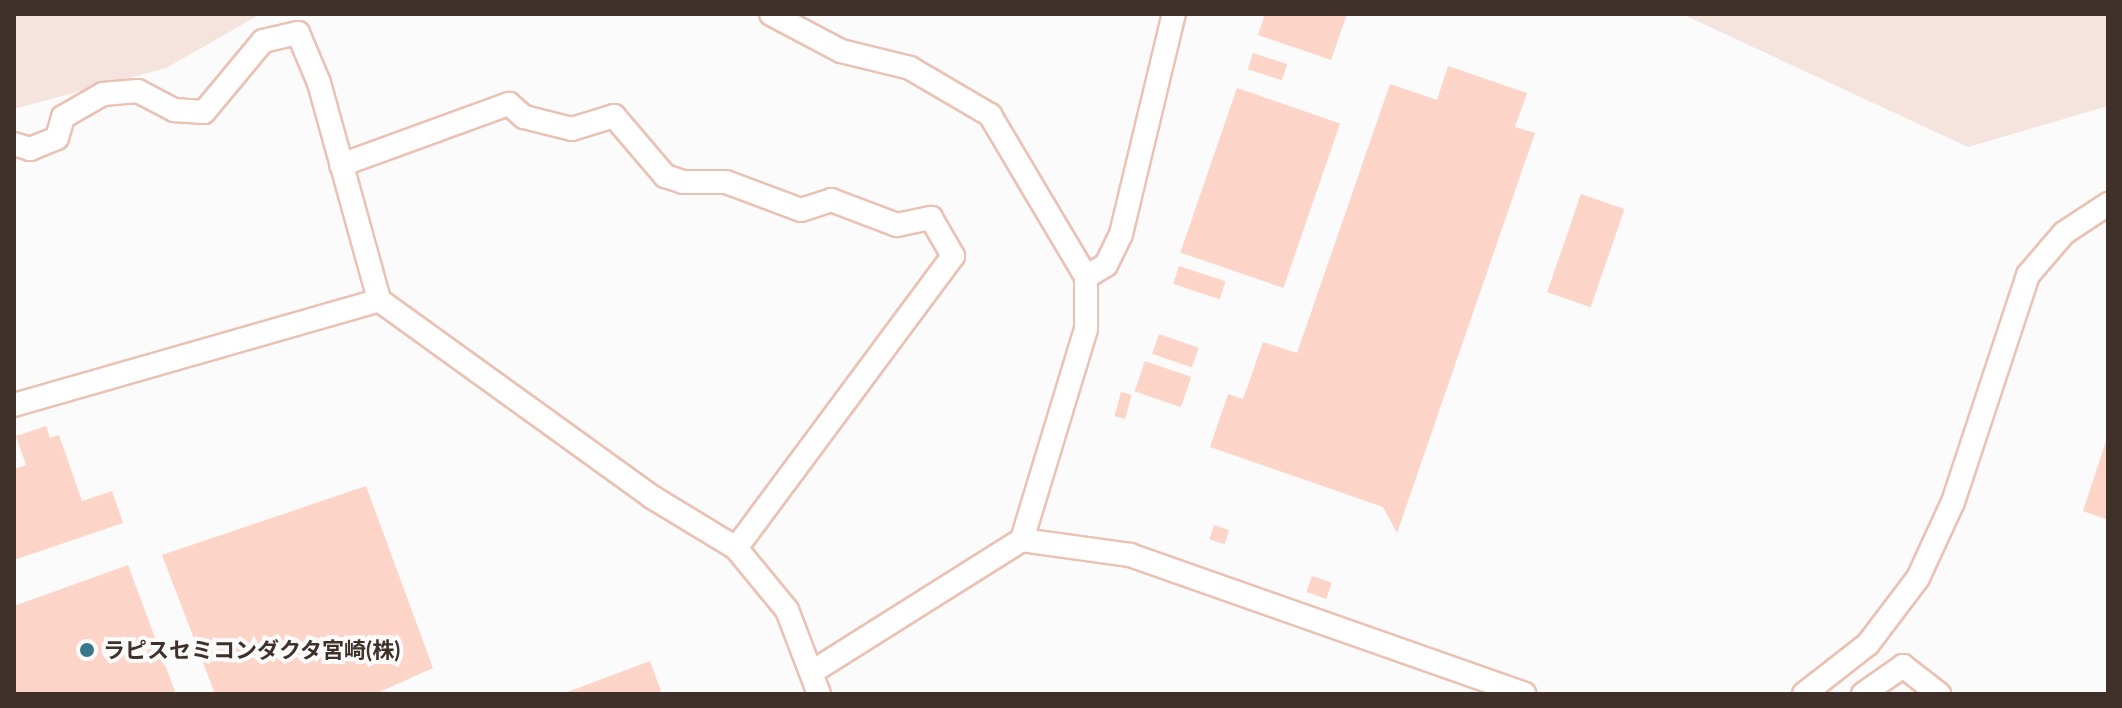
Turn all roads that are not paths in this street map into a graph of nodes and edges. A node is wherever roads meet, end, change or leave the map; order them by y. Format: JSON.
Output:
{"nodes":[{"id":1,"x":771,"y":14,"type":"edge"},
{"id":2,"x":1174,"y":14,"type":"edge"},
{"id":3,"x":14,"y":144,"type":"edge"},
{"id":4,"x":341,"y":165,"type":"junction"},
{"id":5,"x":2108,"y":204,"type":"edge"},
{"id":6,"x":1086,"y":277,"type":"junction"},
{"id":7,"x":379,"y":300,"type":"junction"},
{"id":8,"x":14,"y":405,"type":"edge"},
{"id":9,"x":1022,"y":540,"type":"junction"},
{"id":10,"x":736,"y":548,"type":"junction"},
{"id":11,"x":815,"y":683,"type":"edge"},
{"id":12,"x":1524,"y":694,"type":"edge"},
{"id":13,"x":1804,"y":694,"type":"edge"},
{"id":14,"x":1863,"y":694,"type":"edge"},
{"id":15,"x":1939,"y":694,"type":"edge"}],
"edges":[{"from":1,"to":6,"type":"street"},
{"from":2,"to":6,"type":"street"},
{"from":3,"to":4,"type":"street"},
{"from":4,"to":7,"type":"street"},
{"from":4,"to":10,"type":"street"},
{"from":5,"to":13,"type":"street"},
{"from":6,"to":9,"type":"street"},
{"from":7,"to":8,"type":"street"},
{"from":7,"to":10,"type":"street"},
{"from":9,"to":11,"type":"street"},
{"from":9,"to":12,"type":"street"},
{"from":10,"to":11,"type":"street"},
{"from":14,"to":15,"type":"street"}]}
